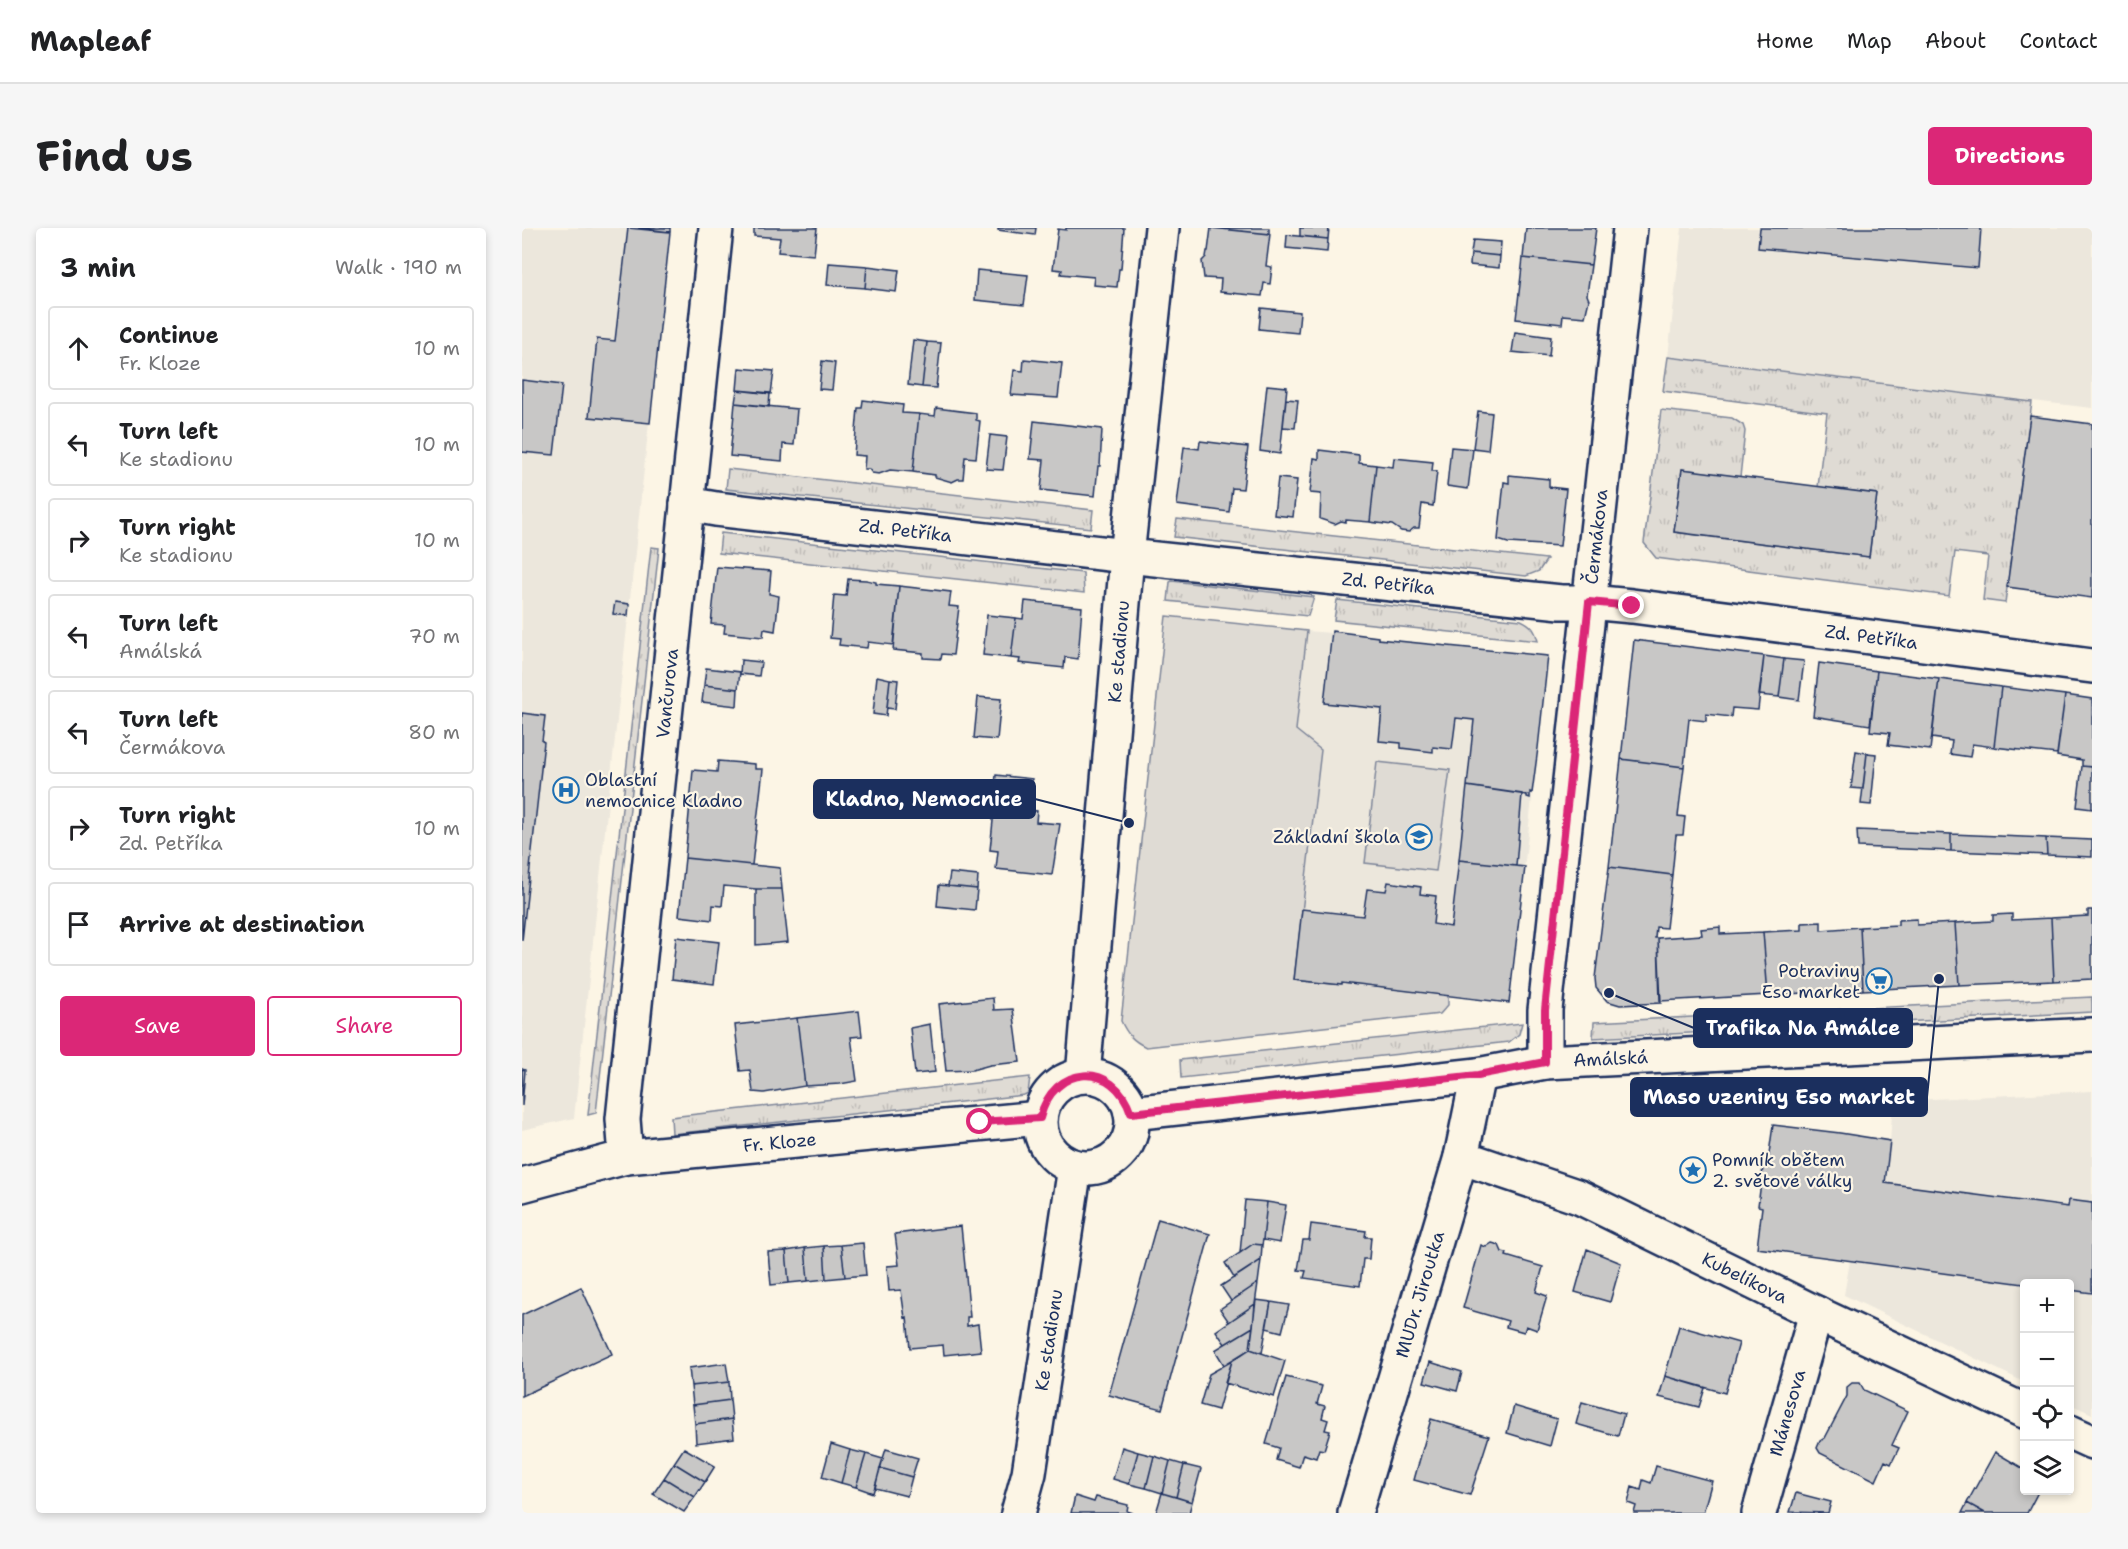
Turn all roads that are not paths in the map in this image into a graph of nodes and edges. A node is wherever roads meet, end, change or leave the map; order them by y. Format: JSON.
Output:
{"nodes":[{"id":1,"x":716,"y":228,"type":"edge"},
{"id":2,"x":1162,"y":228,"type":"edge"},
{"id":3,"x":1630,"y":228,"type":"edge"},
{"id":4,"x":687,"y":504,"type":"junction"},
{"id":5,"x":1127,"y":556,"type":"junction"},
{"id":6,"x":1589,"y":602,"type":"junction"},
{"id":7,"x":2092,"y":666,"type":"edge"},
{"id":8,"x":2092,"y":1035,"type":"edge"},
{"id":9,"x":1545,"y":1062,"type":"junction"},
{"id":10,"x":1478,"y":1075,"type":"junction"},
{"id":11,"x":1083,"y":1076,"type":"junction"},
{"id":12,"x":1131,"y":1113,"type":"junction"},
{"id":13,"x":1040,"y":1118,"type":"junction"},
{"id":14,"x":627,"y":1157,"type":"junction"},
{"id":15,"x":1461,"y":1157,"type":"junction"},
{"id":16,"x":1075,"y":1167,"type":"junction"},
{"id":17,"x":522,"y":1185,"type":"edge"},
{"id":18,"x":1816,"y":1312,"type":"junction"},
{"id":19,"x":2020,"y":1409,"type":"edge"},
{"id":20,"x":2074,"y":1434,"type":"edge"},
{"id":21,"x":2092,"y":1442,"type":"edge"},
{"id":22,"x":1018,"y":1513,"type":"edge"},
{"id":23,"x":1355,"y":1513,"type":"edge"},
{"id":24,"x":1759,"y":1513,"type":"edge"}],
"edges":[{"from":1,"to":4,"type":"street","name":"Vančurova"},
{"from":2,"to":5,"type":"street","name":"Ke stadionu"},
{"from":3,"to":6,"type":"street","name":"Čermákova"},
{"from":4,"to":5,"type":"street","name":"Zd. Petříka"},
{"from":4,"to":14,"type":"street","name":"Vančurova"},
{"from":5,"to":6,"type":"street","name":"Zd. Petříka"},
{"from":5,"to":11,"type":"street","name":"Ke stadionu"},
{"from":6,"to":7,"type":"street","name":"Zd. Petříka"},
{"from":6,"to":9,"type":"street","name":"Čermákova"},
{"from":8,"to":9,"type":"street","name":"Amálská"},
{"from":9,"to":10,"type":"street","name":"Amálská"},
{"from":10,"to":12,"type":"street","name":"Amálská"},
{"from":10,"to":15,"type":"street","name":"MUDr. Jiroutka"},
{"from":11,"to":12,"type":"street"},
{"from":11,"to":13,"type":"street"},
{"from":12,"to":16,"type":"street"},
{"from":13,"to":14,"type":"street","name":"Fr. Kloze"},
{"from":13,"to":16,"type":"street"},
{"from":14,"to":17,"type":"street","name":"Fr. Kloze"},
{"from":15,"to":18,"type":"street","name":"Kubelíkova"},
{"from":15,"to":23,"type":"street","name":"MUDr. Jiroutka"},
{"from":16,"to":22,"type":"street","name":"Ke stadionu"},
{"from":18,"to":19,"type":"street","name":"Kubelíkova"},
{"from":18,"to":24,"type":"street","name":"Mánesova"},
{"from":20,"to":21,"type":"street"}]}
